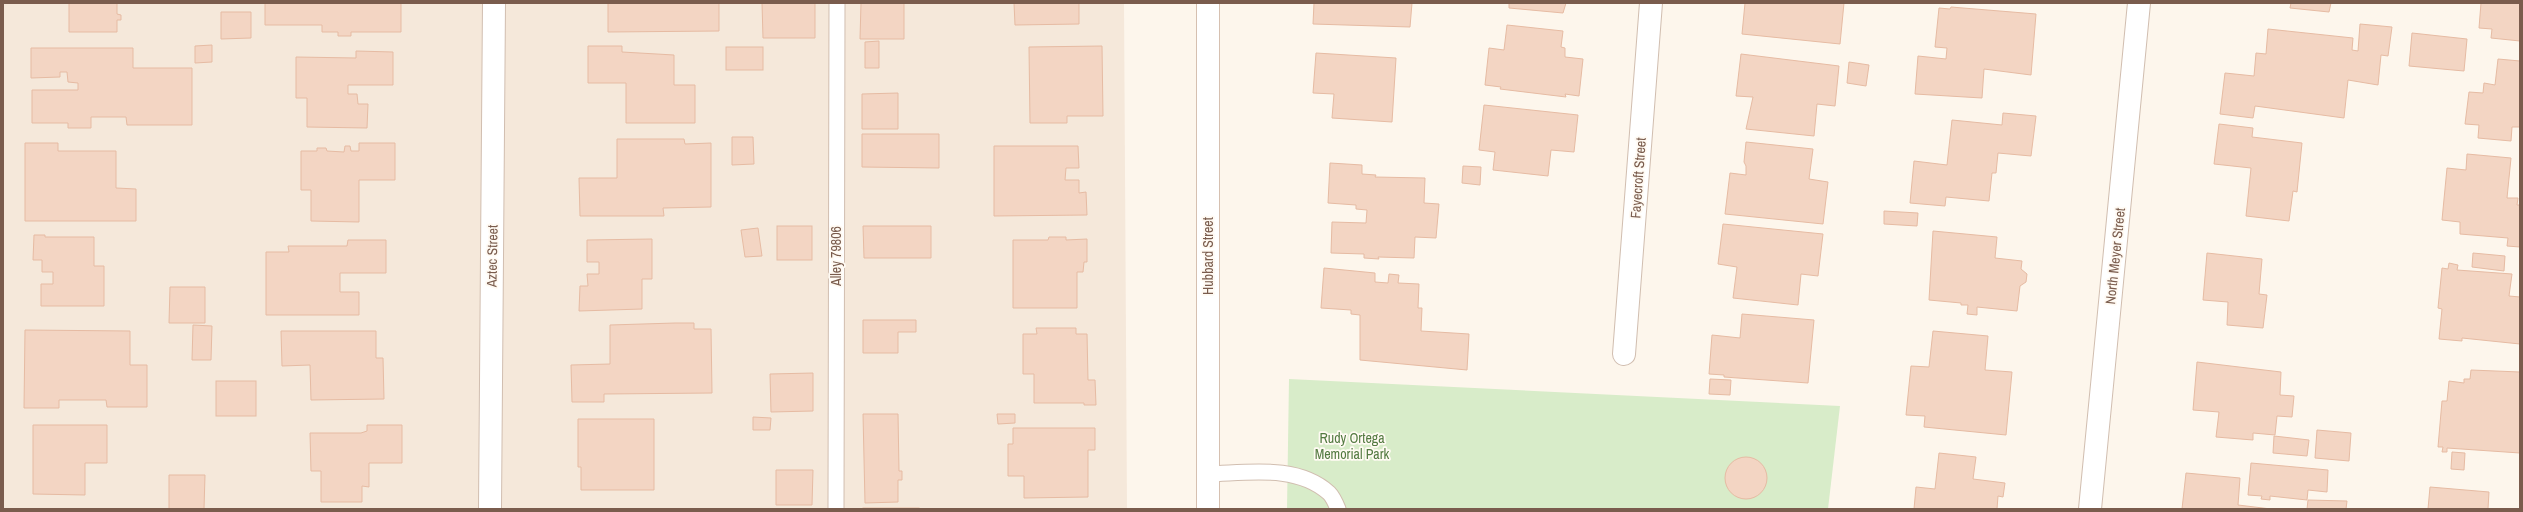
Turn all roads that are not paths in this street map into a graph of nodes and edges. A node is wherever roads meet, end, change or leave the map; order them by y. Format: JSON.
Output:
{"nodes":[{"id":1,"x":494,"y":3,"type":"edge"},
{"id":2,"x":837,"y":3,"type":"edge"},
{"id":3,"x":1208,"y":3,"type":"edge"},
{"id":4,"x":1651,"y":3,"type":"edge"},
{"id":5,"x":2139,"y":3,"type":"edge"},
{"id":6,"x":1624,"y":354,"type":"dead end"},
{"id":7,"x":1208,"y":474,"type":"junction"},
{"id":8,"x":490,"y":509,"type":"edge"},
{"id":9,"x":836,"y":509,"type":"edge"},
{"id":10,"x":1208,"y":509,"type":"edge"},
{"id":11,"x":1338,"y":509,"type":"edge"},
{"id":12,"x":2090,"y":509,"type":"edge"}],
"edges":[{"from":1,"to":8,"type":"street","name":"Aztec Street"},
{"from":2,"to":9,"type":"lane","name":"Alley 79806"},
{"from":3,"to":7,"type":"street","name":"Hubbard Street"},
{"from":4,"to":6,"type":"street","name":"Fayecroft Street"},
{"from":5,"to":12,"type":"street","name":"North Meyer Street"},
{"from":7,"to":10,"type":"street","name":"Hubbard Street"},
{"from":7,"to":11,"type":"lane"}]}
